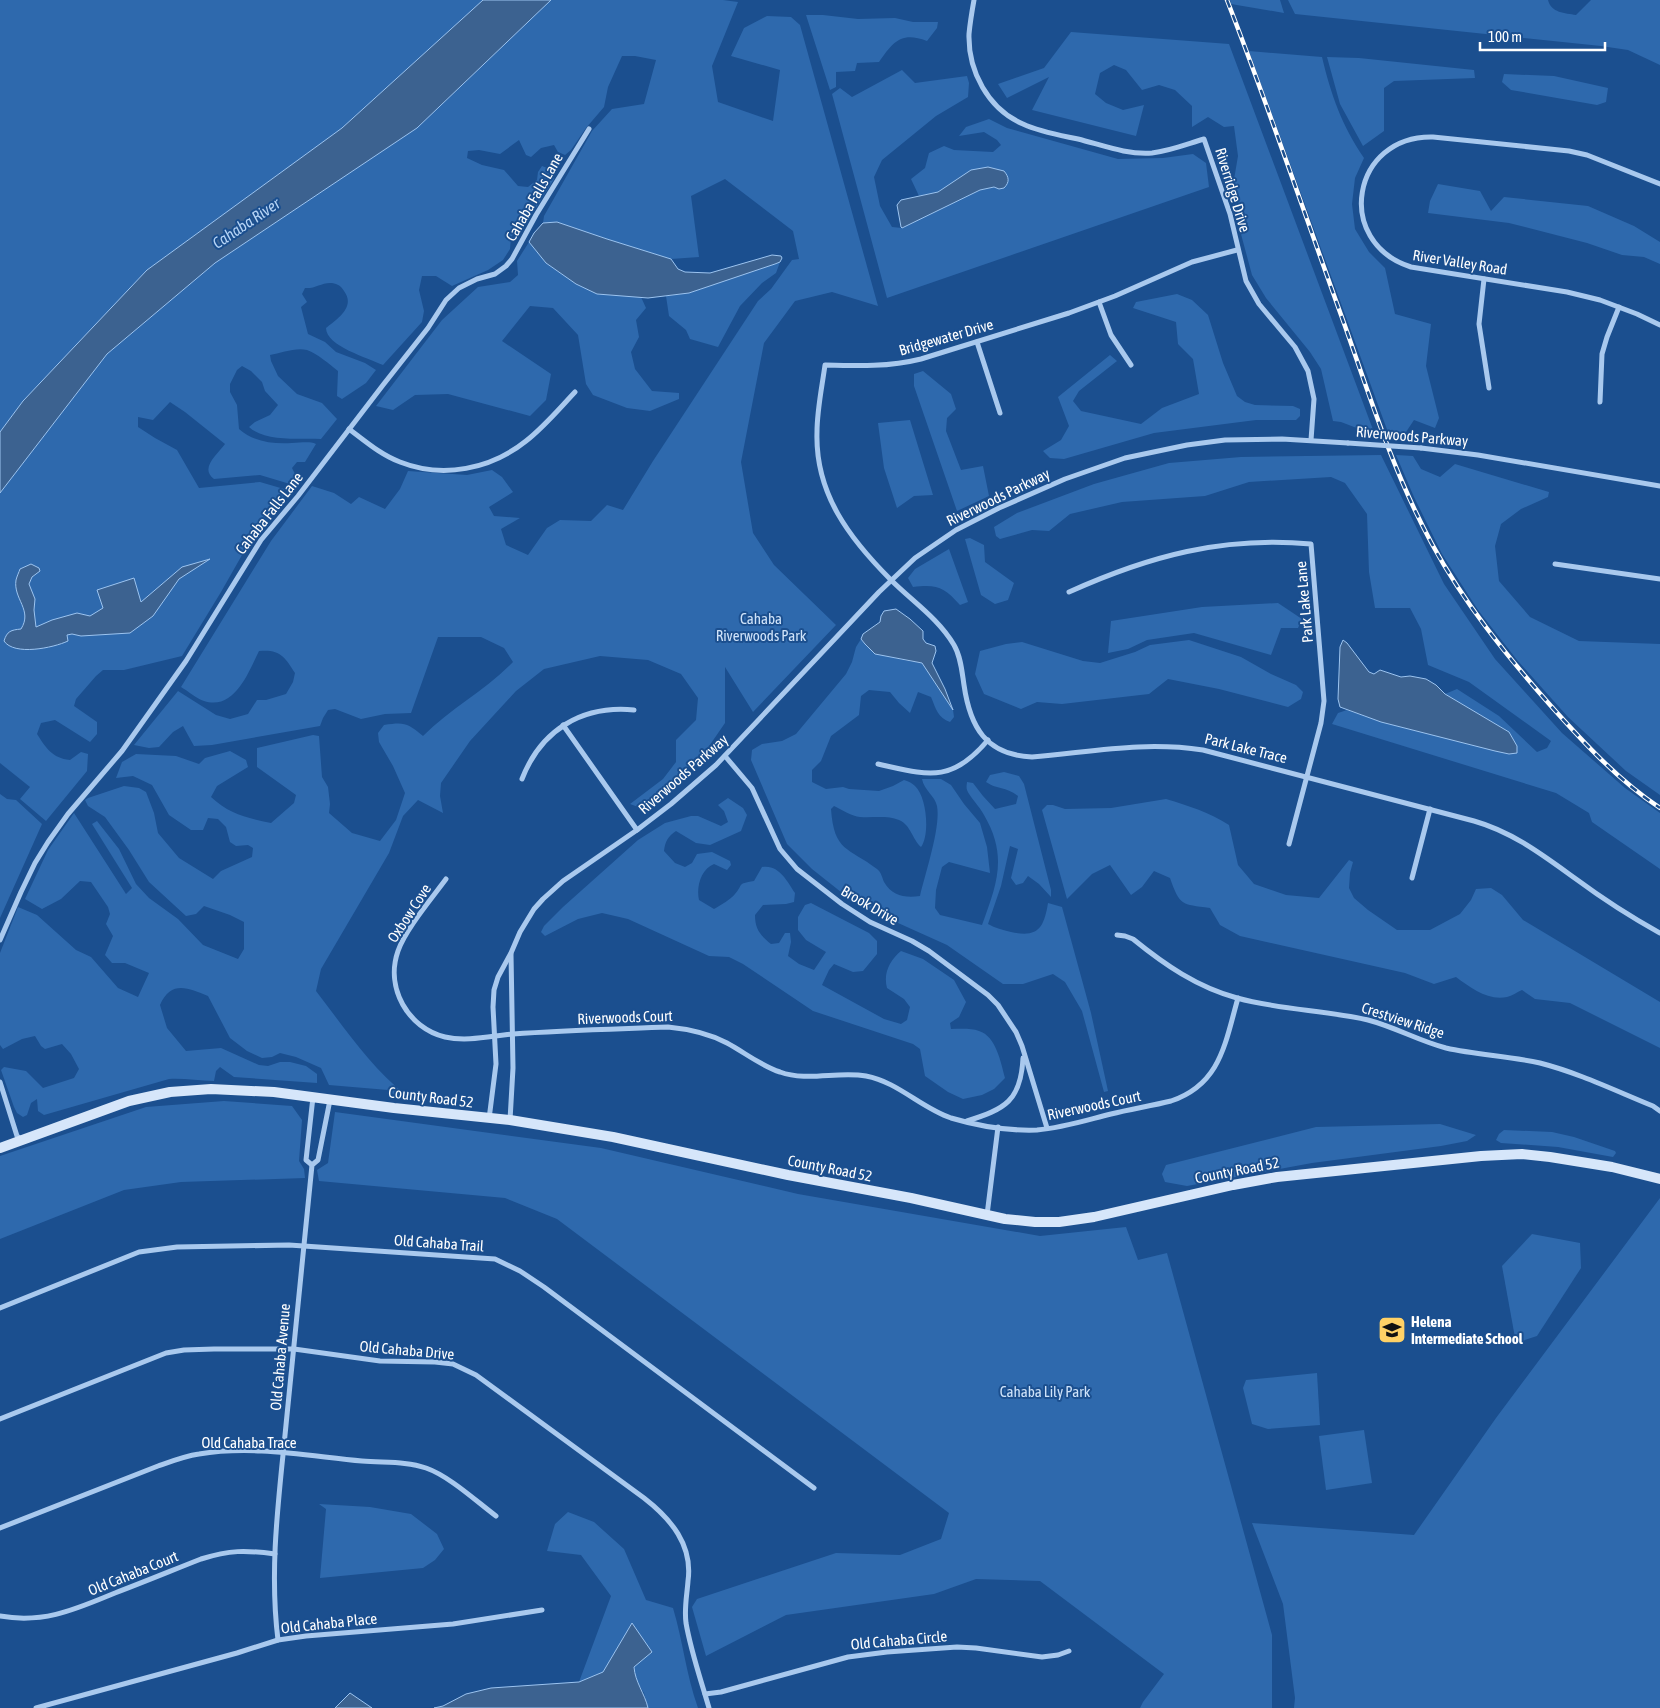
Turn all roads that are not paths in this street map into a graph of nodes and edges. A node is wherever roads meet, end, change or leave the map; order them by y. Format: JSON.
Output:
{"nodes":[{"id":1,"x":974,"y":0,"type":"edge"},
{"id":2,"x":588,"y":129,"type":"dead end"},
{"id":3,"x":1660,"y":184,"type":"edge"},
{"id":4,"x":1237,"y":250,"type":"junction"},
{"id":5,"x":1484,"y":279,"type":"junction"},
{"id":6,"x":1099,"y":302,"type":"junction"},
{"id":7,"x":1619,"y":307,"type":"junction"},
{"id":8,"x":1660,"y":325,"type":"edge"},
{"id":9,"x":977,"y":342,"type":"junction"},
{"id":10,"x":1131,"y":365,"type":"dead end"},
{"id":11,"x":1489,"y":388,"type":"dead end"},
{"id":12,"x":575,"y":392,"type":"dead end"},
{"id":13,"x":1600,"y":402,"type":"dead end"},
{"id":14,"x":1000,"y":413,"type":"dead end"},
{"id":15,"x":349,"y":429,"type":"junction"},
{"id":16,"x":1312,"y":440,"type":"junction"},
{"id":17,"x":1660,"y":486,"type":"edge"},
{"id":18,"x":1555,"y":564,"type":"dead end"},
{"id":19,"x":1660,"y":579,"type":"edge"},
{"id":20,"x":890,"y":580,"type":"junction"},
{"id":21,"x":1069,"y":592,"type":"dead end"},
{"id":22,"x":634,"y":710,"type":"dead end"},
{"id":23,"x":563,"y":725,"type":"junction"},
{"id":24,"x":988,"y":740,"type":"junction"},
{"id":25,"x":725,"y":756,"type":"junction"},
{"id":26,"x":878,"y":764,"type":"dead end"},
{"id":27,"x":1307,"y":776,"type":"junction"},
{"id":28,"x":522,"y":779,"type":"dead end"},
{"id":29,"x":1430,"y":809,"type":"junction"},
{"id":30,"x":637,"y":830,"type":"junction"},
{"id":31,"x":1289,"y":844,"type":"dead end"},
{"id":32,"x":1412,"y":878,"type":"dead end"},
{"id":33,"x":446,"y":879,"type":"dead end"},
{"id":34,"x":1660,"y":933,"type":"edge"},
{"id":35,"x":1117,"y":935,"type":"dead end"},
{"id":36,"x":0,"y":940,"type":"edge"},
{"id":37,"x":511,"y":953,"type":"junction"},
{"id":38,"x":1238,"y":998,"type":"junction"},
{"id":39,"x":512,"y":1034,"type":"junction"},
{"id":40,"x":495,"y":1037,"type":"junction"},
{"id":41,"x":1024,"y":1053,"type":"junction"},
{"id":42,"x":0,"y":1082,"type":"edge"},
{"id":43,"x":313,"y":1097,"type":"junction"},
{"id":44,"x":330,"y":1099,"type":"junction"},
{"id":45,"x":1660,"y":1111,"type":"edge"},
{"id":46,"x":489,"y":1119,"type":"junction"},
{"id":47,"x":510,"y":1120,"type":"junction"},
{"id":48,"x":966,"y":1122,"type":"junction"},
{"id":49,"x":998,"y":1127,"type":"junction"},
{"id":50,"x":1047,"y":1128,"type":"junction"},
{"id":51,"x":21,"y":1140,"type":"junction"},
{"id":52,"x":0,"y":1148,"type":"edge"},
{"id":53,"x":312,"y":1165,"type":"junction"},
{"id":54,"x":1660,"y":1179,"type":"edge"},
{"id":55,"x":987,"y":1215,"type":"junction"},
{"id":56,"x":304,"y":1246,"type":"junction"},
{"id":57,"x":0,"y":1308,"type":"edge"},
{"id":58,"x":294,"y":1349,"type":"junction"},
{"id":59,"x":0,"y":1418,"type":"edge"},
{"id":60,"x":283,"y":1452,"type":"junction"},
{"id":61,"x":814,"y":1488,"type":"dead end"},
{"id":62,"x":496,"y":1516,"type":"dead end"},
{"id":63,"x":0,"y":1528,"type":"edge"},
{"id":64,"x":274,"y":1554,"type":"junction"},
{"id":65,"x":542,"y":1610,"type":"dead end"},
{"id":66,"x":0,"y":1616,"type":"edge"},
{"id":67,"x":278,"y":1640,"type":"junction"},
{"id":68,"x":1069,"y":1651,"type":"dead end"},
{"id":69,"x":705,"y":1694,"type":"junction"},
{"id":70,"x":36,"y":1708,"type":"edge"},
{"id":71,"x":709,"y":1708,"type":"edge"}],
"edges":[{"from":1,"to":4,"type":"street","name":"Riverridge Drive"},
{"from":2,"to":15,"type":"street","name":"Cahaba Falls Lane"},
{"from":3,"to":5,"type":"street","name":"River Valley Road"},
{"from":4,"to":6,"type":"street","name":"Bridgewater Drive"},
{"from":4,"to":16,"type":"street","name":"Riverridge Drive"},
{"from":5,"to":7,"type":"street","name":"River Valley Road"},
{"from":5,"to":11,"type":"street"},
{"from":6,"to":9,"type":"street","name":"Bridgewater Drive"},
{"from":6,"to":10,"type":"street"},
{"from":7,"to":8,"type":"street","name":"River Valley Road"},
{"from":7,"to":13,"type":"street"},
{"from":9,"to":14,"type":"street"},
{"from":9,"to":20,"type":"street","name":"Bridgewater Drive"},
{"from":12,"to":15,"type":"street"},
{"from":15,"to":36,"type":"street","name":"Cahaba Falls Lane"},
{"from":16,"to":17,"type":"street","name":"Riverwoods Parkway","bridge":true},
{"from":16,"to":20,"type":"street","name":"Riverwoods Parkway"},
{"from":18,"to":19,"type":"street"},
{"from":20,"to":24,"type":"street","name":"Park Lake Trace"},
{"from":20,"to":25,"type":"street","name":"Riverwoods Parkway"},
{"from":21,"to":27,"type":"street","name":"Park Lake Lane"},
{"from":22,"to":23,"type":"street"},
{"from":23,"to":28,"type":"street"},
{"from":23,"to":30,"type":"street"},
{"from":24,"to":26,"type":"street"},
{"from":24,"to":27,"type":"street","name":"Park Lake Trace"},
{"from":25,"to":30,"type":"street","name":"Riverwoods Parkway"},
{"from":25,"to":41,"type":"street","name":"Brook Drive"},
{"from":27,"to":29,"type":"street","name":"Park Lake Trace"},
{"from":27,"to":31,"type":"street","name":"Park Lake Lane"},
{"from":29,"to":32,"type":"street"},
{"from":29,"to":34,"type":"street","name":"Park Lake Trace"},
{"from":30,"to":37,"type":"street","name":"Riverwoods Parkway"},
{"from":33,"to":40,"type":"street","name":"Oxbow Cove"},
{"from":35,"to":38,"type":"street","name":"Crestview Ridge"},
{"from":37,"to":39,"type":"street","name":"Riverwoods Parkway"},
{"from":37,"to":40,"type":"street","name":"Riverwoods Parkway"},
{"from":38,"to":45,"type":"street","name":"Crestview Ridge"},
{"from":38,"to":50,"type":"street","name":"Riverwoods Court"},
{"from":39,"to":40,"type":"street","name":"Riverwoods Court"},
{"from":39,"to":47,"type":"street","name":"Riverwoods Parkway"},
{"from":39,"to":48,"type":"street","name":"Riverwoods Court"},
{"from":40,"to":46,"type":"street","name":"Riverwoods Parkway"},
{"from":41,"to":48,"type":"street","name":"Brook Drive"},
{"from":41,"to":50,"type":"street","name":"Brook Drive"},
{"from":42,"to":51,"type":"street"},
{"from":43,"to":44,"type":"main road","name":"County Road 52"},
{"from":43,"to":51,"type":"main road","name":"County Road 52"},
{"from":43,"to":53,"type":"street","name":"Old Cahaba Avenue"},
{"from":44,"to":46,"type":"main road","name":"County Road 52"},
{"from":44,"to":53,"type":"street","name":"Old Cahaba Avenue"},
{"from":46,"to":47,"type":"main road","name":"County Road 52"},
{"from":47,"to":55,"type":"main road","name":"County Road 52"},
{"from":48,"to":49,"type":"street","name":"Riverwoods Court"},
{"from":49,"to":50,"type":"street","name":"Riverwoods Court"},
{"from":49,"to":55,"type":"street"},
{"from":51,"to":52,"type":"main road","name":"County Road 52"},
{"from":53,"to":56,"type":"street","name":"Old Cahaba Avenue"},
{"from":54,"to":55,"type":"main road","name":"County Road 52"},
{"from":56,"to":57,"type":"street","name":"Old Cahaba Trail"},
{"from":56,"to":58,"type":"street","name":"Old Cahaba Avenue"},
{"from":56,"to":61,"type":"street","name":"Old Cahaba Trail"},
{"from":58,"to":59,"type":"street","name":"Old Cahaba Drive"},
{"from":58,"to":60,"type":"street","name":"Old Cahaba Avenue"},
{"from":58,"to":69,"type":"street","name":"Old Cahaba Drive"},
{"from":60,"to":62,"type":"street","name":"Old Cahaba Trace"},
{"from":60,"to":63,"type":"street","name":"Old Cahaba Trace"},
{"from":60,"to":64,"type":"street","name":"Old Cahaba Avenue"},
{"from":64,"to":66,"type":"street","name":"Old Cahaba Court"},
{"from":64,"to":67,"type":"street","name":"Old Cahaba Avenue"},
{"from":65,"to":67,"type":"street","name":"Old Cahaba Place"},
{"from":67,"to":70,"type":"street","name":"Old Cahaba Place"},
{"from":68,"to":69,"type":"street","name":"Old Cahaba Circle"},
{"from":69,"to":71,"type":"street","name":"Old Cahaba Drive"}]}
